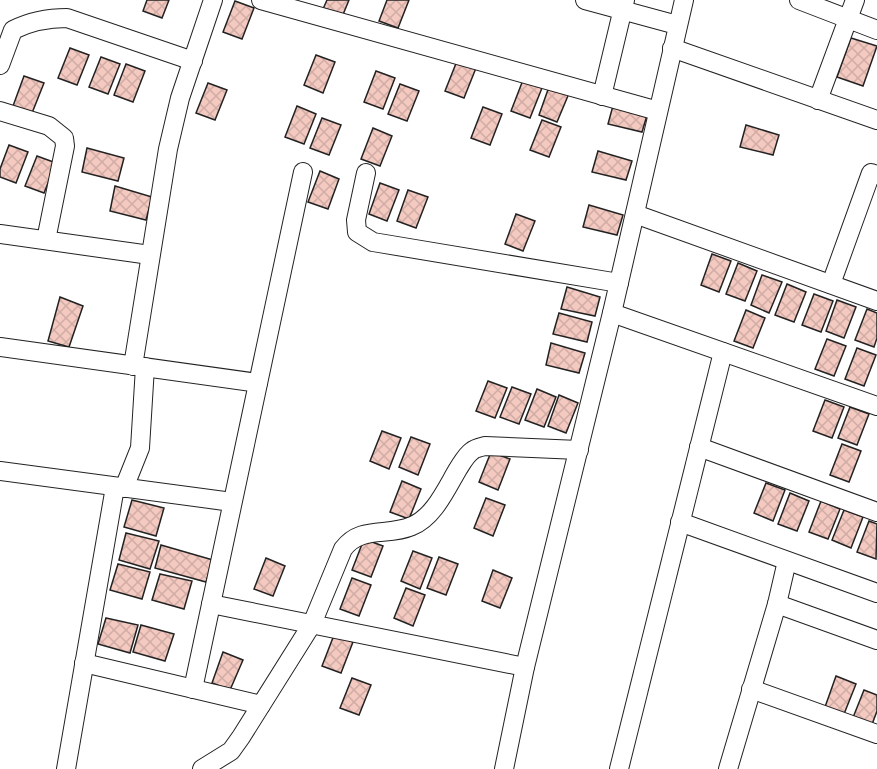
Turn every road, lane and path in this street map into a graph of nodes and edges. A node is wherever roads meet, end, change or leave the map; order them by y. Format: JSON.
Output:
{"nodes":[{"id":1,"x":213,"y":0,"type":"edge"},
{"id":2,"x":261,"y":0,"type":"edge"},
{"id":3,"x":585,"y":0,"type":"edge"},
{"id":4,"x":684,"y":0,"type":"edge"},
{"id":5,"x":799,"y":0,"type":"edge"},
{"id":6,"x":855,"y":0,"type":"edge"},
{"id":7,"x":287,"y":4,"type":"edge"},
{"id":8,"x":624,"y":5,"type":"edge"},
{"id":9,"x":848,"y":19,"type":"junction"},
{"id":10,"x":677,"y":25,"type":"junction"},
{"id":11,"x":877,"y":30,"type":"edge"},
{"id":12,"x":672,"y":48,"type":"junction"},
{"id":13,"x":193,"y":61,"type":"junction"},
{"id":14,"x":0,"y":65,"type":"edge"},
{"id":15,"x":602,"y":96,"type":"junction"},
{"id":16,"x":818,"y":100,"type":"junction"},
{"id":17,"x":0,"y":111,"type":"edge"},
{"id":18,"x":658,"y":111,"type":"junction"},
{"id":19,"x":877,"y":120,"type":"edge"},
{"id":20,"x":875,"y":169,"type":"edge"},
{"id":21,"x":303,"y":172,"type":"dead end"},
{"id":22,"x":366,"y":173,"type":"dead end"},
{"id":23,"x":635,"y":214,"type":"junction"},
{"id":24,"x":0,"y":234,"type":"edge"},
{"id":25,"x":46,"y":240,"type":"junction"},
{"id":26,"x":150,"y":255,"type":"junction"},
{"id":27,"x":619,"y":283,"type":"junction"},
{"id":28,"x":831,"y":284,"type":"junction"},
{"id":29,"x":877,"y":301,"type":"edge"},
{"id":30,"x":612,"y":313,"type":"junction"},
{"id":31,"x":0,"y":347,"type":"edge"},
{"id":32,"x":723,"y":352,"type":"junction"},
{"id":33,"x":139,"y":366,"type":"junction"},
{"id":34,"x":258,"y":382,"type":"junction"},
{"id":35,"x":877,"y":406,"type":"edge"},
{"id":36,"x":699,"y":447,"type":"junction"},
{"id":37,"x":579,"y":450,"type":"junction"},
{"id":38,"x":0,"y":471,"type":"edge"},
{"id":39,"x":119,"y":487,"type":"junction"},
{"id":40,"x":232,"y":502,"type":"junction"},
{"id":41,"x":877,"y":512,"type":"edge"},
{"id":42,"x":680,"y":522,"type":"junction"},
{"id":43,"x":787,"y":561,"type":"junction"},
{"id":44,"x":877,"y":594,"type":"edge"},
{"id":45,"x":212,"y":604,"type":"junction"},
{"id":46,"x":777,"y":604,"type":"junction"},
{"id":47,"x":312,"y":624,"type":"junction"},
{"id":48,"x":877,"y":640,"type":"edge"},
{"id":49,"x":84,"y":663,"type":"junction"},
{"id":50,"x":525,"y":667,"type":"junction"},
{"id":51,"x":193,"y":689,"type":"junction"},
{"id":52,"x":751,"y":689,"type":"junction"},
{"id":53,"x":261,"y":705,"type":"junction"},
{"id":54,"x":877,"y":734,"type":"edge"},
{"id":55,"x":66,"y":769,"type":"edge"},
{"id":56,"x":202,"y":769,"type":"edge"},
{"id":57,"x":504,"y":769,"type":"edge"},
{"id":58,"x":619,"y":769,"type":"edge"},
{"id":59,"x":728,"y":769,"type":"edge"}],
"edges":[{"from":1,"to":13,"type":"street"},
{"from":2,"to":7,"type":"street"},
{"from":3,"to":8,"type":"street"},
{"from":4,"to":10,"type":"street"},
{"from":5,"to":9,"type":"street"},
{"from":6,"to":9,"type":"street"},
{"from":7,"to":15,"type":"street"},
{"from":8,"to":10,"type":"street"},
{"from":8,"to":15,"type":"street"},
{"from":9,"to":11,"type":"street"},
{"from":9,"to":16,"type":"street"},
{"from":10,"to":12,"type":"street"},
{"from":12,"to":16,"type":"street"},
{"from":12,"to":18,"type":"street"},
{"from":13,"to":14,"type":"street"},
{"from":13,"to":26,"type":"street"},
{"from":15,"to":18,"type":"street"},
{"from":16,"to":19,"type":"street"},
{"from":17,"to":25,"type":"street"},
{"from":18,"to":23,"type":"street"},
{"from":20,"to":28,"type":"street"},
{"from":21,"to":34,"type":"street"},
{"from":22,"to":27,"type":"street"},
{"from":23,"to":27,"type":"street"},
{"from":23,"to":28,"type":"street"},
{"from":24,"to":25,"type":"street"},
{"from":25,"to":26,"type":"street"},
{"from":26,"to":33,"type":"street"},
{"from":27,"to":30,"type":"street"},
{"from":28,"to":29,"type":"street"},
{"from":30,"to":32,"type":"street"},
{"from":30,"to":37,"type":"street"},
{"from":31,"to":33,"type":"street"},
{"from":32,"to":35,"type":"street"},
{"from":32,"to":36,"type":"street"},
{"from":33,"to":34,"type":"street"},
{"from":33,"to":39,"type":"street"},
{"from":34,"to":40,"type":"street"},
{"from":36,"to":41,"type":"street"},
{"from":36,"to":42,"type":"street"},
{"from":37,"to":47,"type":"street"},
{"from":37,"to":50,"type":"street"},
{"from":38,"to":39,"type":"street"},
{"from":39,"to":40,"type":"street"},
{"from":39,"to":49,"type":"street"},
{"from":40,"to":45,"type":"street"},
{"from":42,"to":43,"type":"street"},
{"from":42,"to":58,"type":"street"},
{"from":43,"to":44,"type":"street"},
{"from":43,"to":46,"type":"street"},
{"from":45,"to":47,"type":"street"},
{"from":45,"to":51,"type":"street"},
{"from":46,"to":48,"type":"street"},
{"from":46,"to":52,"type":"street"},
{"from":47,"to":50,"type":"street"},
{"from":47,"to":53,"type":"street"},
{"from":49,"to":51,"type":"street"},
{"from":49,"to":55,"type":"street"},
{"from":50,"to":57,"type":"street"},
{"from":51,"to":53,"type":"street"},
{"from":52,"to":54,"type":"street"},
{"from":52,"to":59,"type":"street"},
{"from":53,"to":56,"type":"street"}]}
